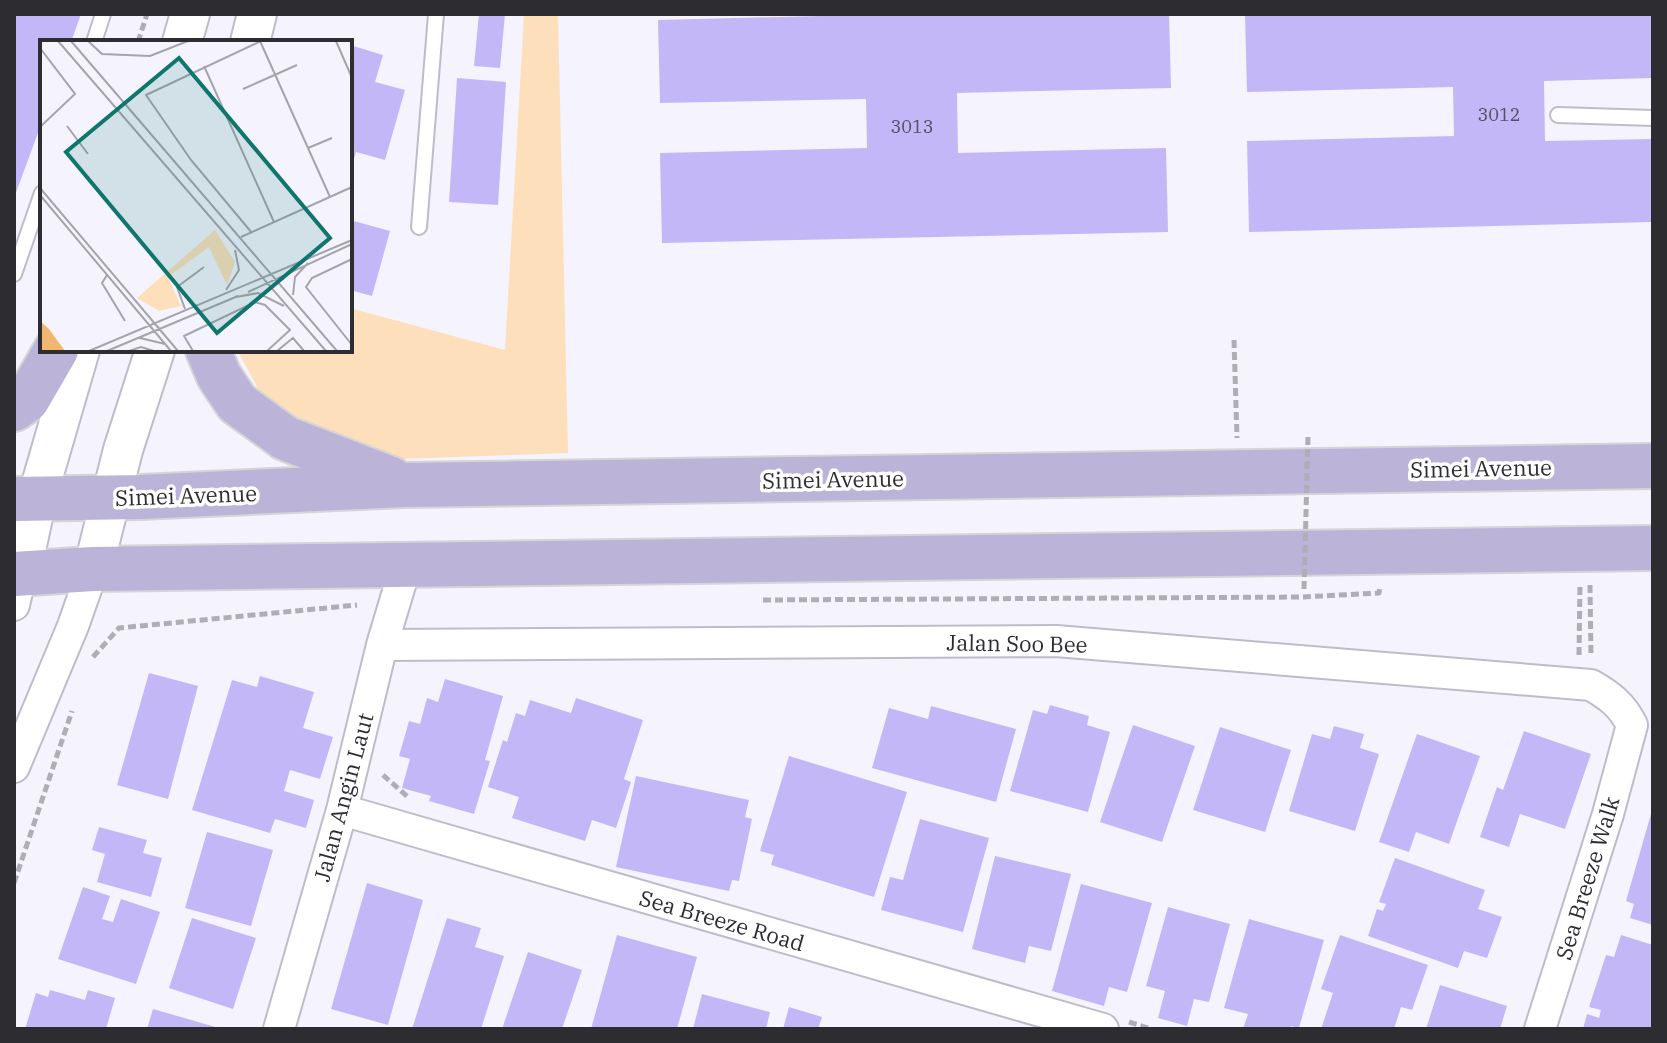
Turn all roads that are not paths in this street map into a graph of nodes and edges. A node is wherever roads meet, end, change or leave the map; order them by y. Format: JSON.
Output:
{"nodes":[{"id":1,"x":103,"y":14,"type":"edge"},
{"id":2,"x":190,"y":14,"type":"edge"},
{"id":3,"x":257,"y":14,"type":"edge"},
{"id":4,"x":436,"y":14,"type":"edge"},
{"id":5,"x":95,"y":40,"type":"edge"},
{"id":6,"x":183,"y":40,"type":"edge"},
{"id":7,"x":250,"y":40,"type":"edge"},
{"id":8,"x":1558,"y":115,"type":"dead end"},
{"id":9,"x":1653,"y":118,"type":"edge"},
{"id":10,"x":40,"y":199,"type":"edge"},
{"id":11,"x":419,"y":227,"type":"dead end"},
{"id":12,"x":14,"y":274,"type":"edge"},
{"id":13,"x":55,"y":352,"type":"edge"},
{"id":14,"x":79,"y":352,"type":"edge"},
{"id":15,"x":154,"y":352,"type":"edge"},
{"id":16,"x":209,"y":352,"type":"edge"},
{"id":17,"x":14,"y":409,"type":"edge"},
{"id":18,"x":1653,"y":466,"type":"edge"},
{"id":19,"x":404,"y":485,"type":"junction"},
{"id":20,"x":26,"y":498,"type":"edge"},
{"id":21,"x":111,"y":498,"type":"junction"},
{"id":22,"x":1653,"y":548,"type":"edge"},
{"id":23,"x":406,"y":565,"type":"junction"},
{"id":24,"x":93,"y":569,"type":"junction"},
{"id":25,"x":16,"y":584,"type":"edge"},
{"id":26,"x":382,"y":645,"type":"junction"},
{"id":27,"x":1632,"y":725,"type":"joint"},
{"id":28,"x":14,"y":767,"type":"edge"},
{"id":29,"x":342,"y":810,"type":"junction"},
{"id":30,"x":279,"y":1029,"type":"edge"},
{"id":31,"x":1103,"y":1029,"type":"edge"},
{"id":32,"x":1540,"y":1029,"type":"edge"}],
"edges":[{"from":1,"to":5,"type":"lane"},
{"from":2,"to":6,"type":"street"},
{"from":3,"to":7,"type":"street"},
{"from":4,"to":11,"type":"lane"},
{"from":8,"to":9,"type":"lane"},
{"from":10,"to":12,"type":"lane"},
{"from":13,"to":17,"type":"main road"},
{"from":14,"to":20,"type":"street"},
{"from":15,"to":21,"type":"street"},
{"from":16,"to":19,"type":"main road"},
{"from":18,"to":19,"type":"main road","name":"Simei Avenue"},
{"from":19,"to":21,"type":"main road","name":"Simei Avenue"},
{"from":20,"to":21,"type":"main road","name":"Simei Avenue"},
{"from":20,"to":25,"type":"street"},
{"from":21,"to":24,"type":"street"},
{"from":22,"to":23,"type":"main road"},
{"from":23,"to":24,"type":"main road"},
{"from":23,"to":26,"type":"street","name":"Jalan Angin Laut"},
{"from":24,"to":25,"type":"main road"},
{"from":24,"to":28,"type":"street"},
{"from":26,"to":27,"type":"street","name":"Jalan Soo Bee"},
{"from":26,"to":29,"type":"street","name":"Jalan Angin Laut"},
{"from":27,"to":32,"type":"street","name":"Sea Breeze Walk"},
{"from":29,"to":30,"type":"street","name":"Jalan Angin Laut"},
{"from":29,"to":31,"type":"street","name":"Sea Breeze Road"}]}
